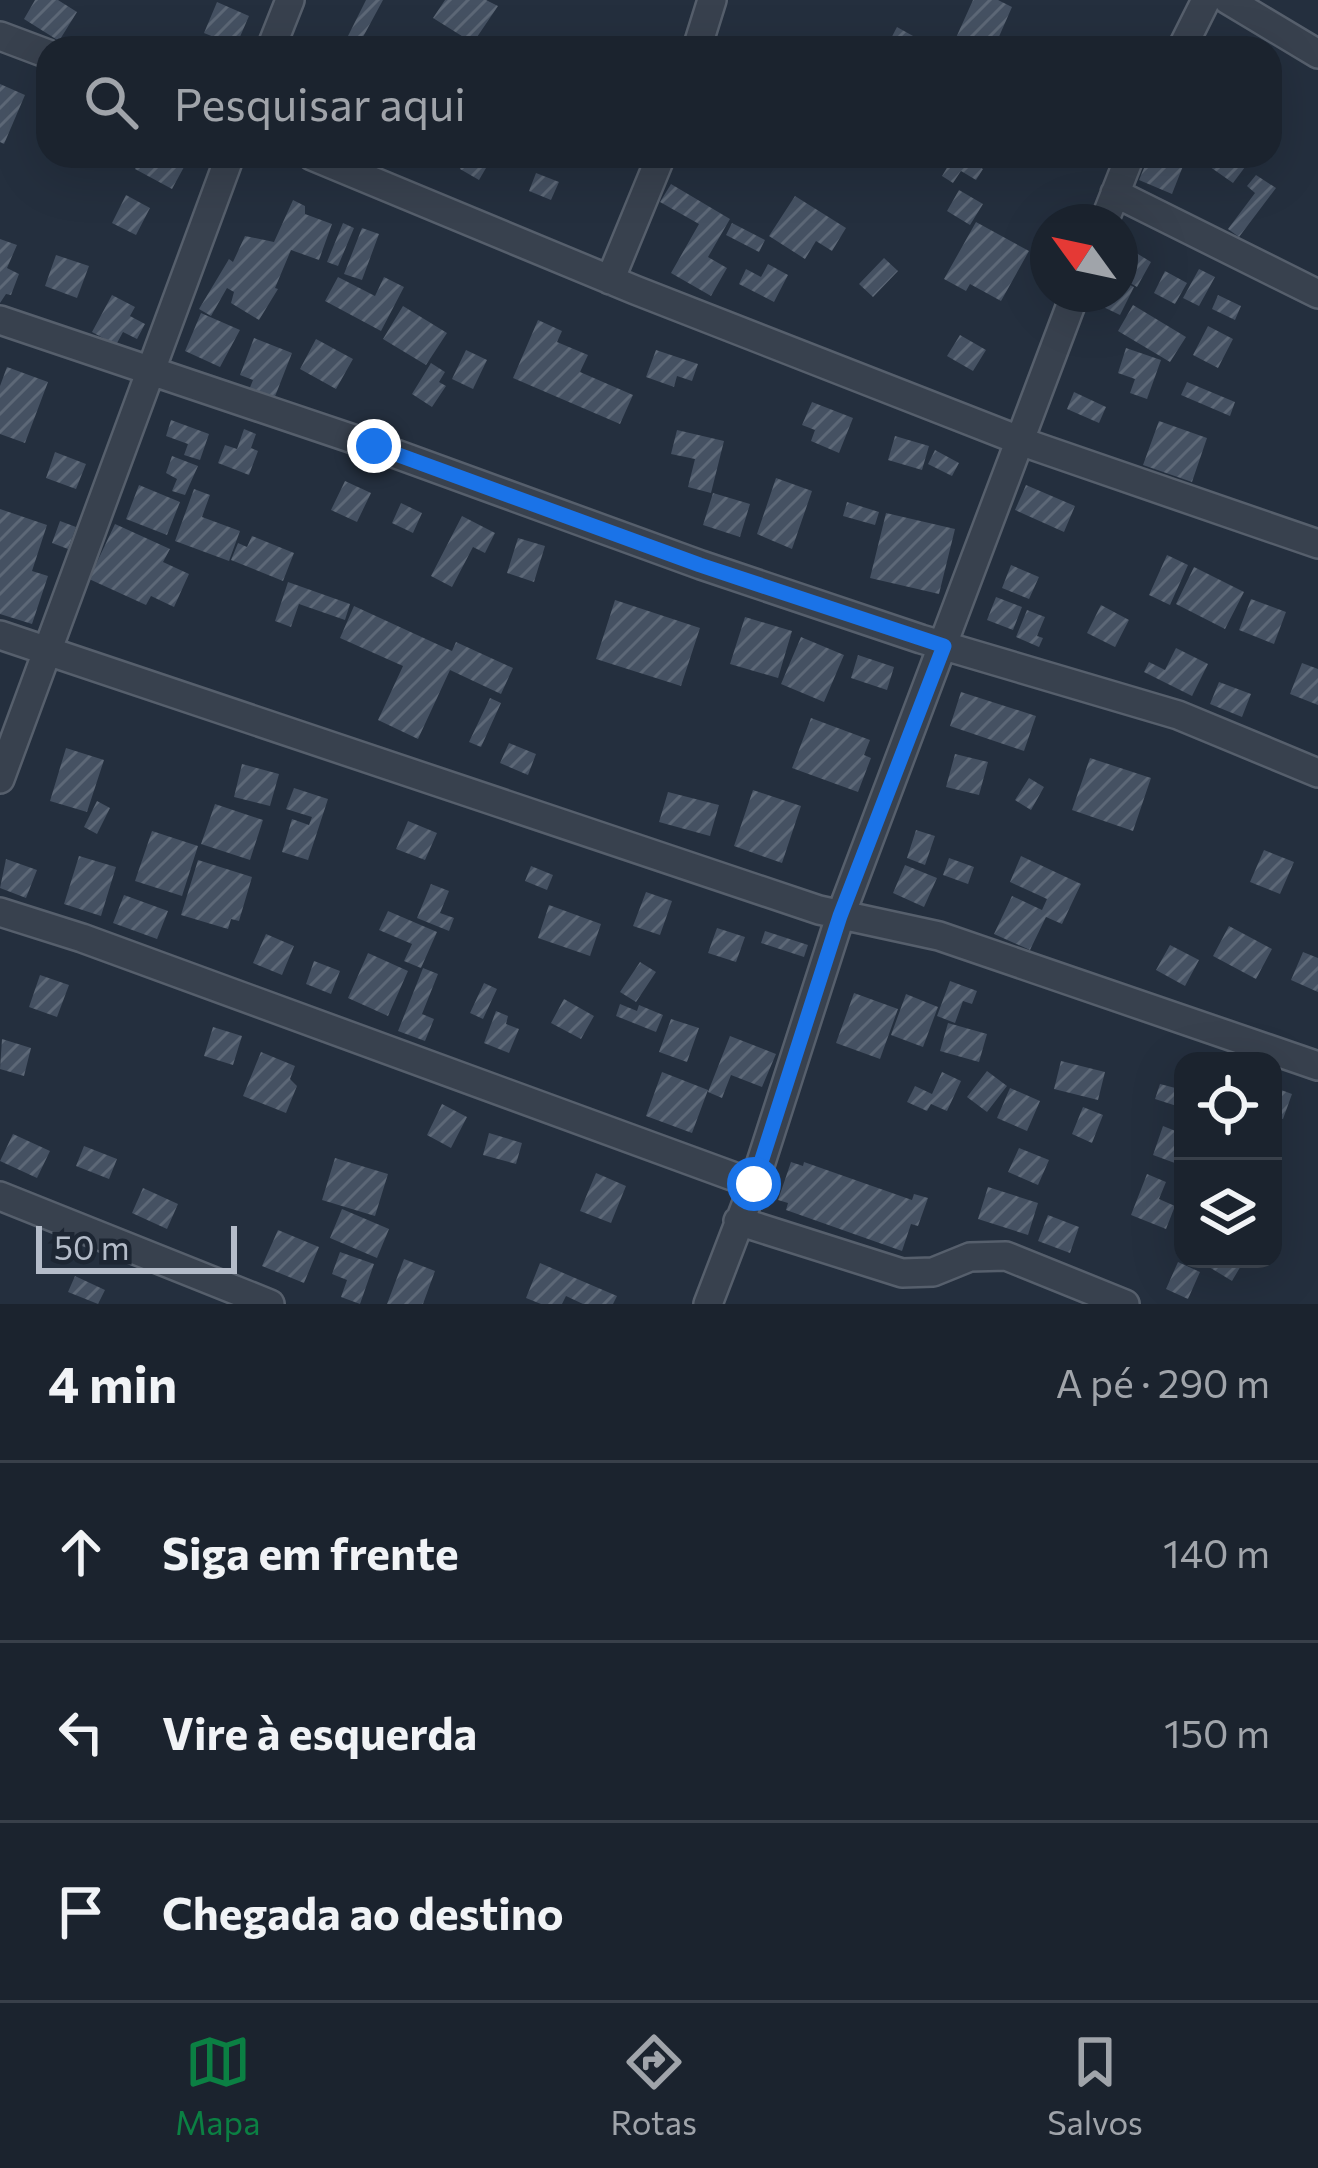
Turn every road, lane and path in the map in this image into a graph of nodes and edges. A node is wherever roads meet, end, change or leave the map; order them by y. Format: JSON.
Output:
{"nodes":[{"id":1,"x":290,"y":0,"type":"edge"},
{"id":2,"x":712,"y":0,"type":"edge"},
{"id":3,"x":1206,"y":0,"type":"edge"},
{"id":4,"x":1228,"y":0,"type":"edge"},
{"id":5,"x":0,"y":36,"type":"edge"},
{"id":6,"x":276,"y":36,"type":"edge"},
{"id":7,"x":701,"y":36,"type":"edge"},
{"id":8,"x":1188,"y":36,"type":"edge"},
{"id":9,"x":36,"y":50,"type":"edge"},
{"id":10,"x":1318,"y":54,"type":"edge"},
{"id":11,"x":226,"y":168,"type":"edge"},
{"id":12,"x":341,"y":168,"type":"edge"},
{"id":13,"x":656,"y":168,"type":"edge"},
{"id":14,"x":1125,"y":168,"type":"edge"},
{"id":15,"x":1115,"y":193,"type":"junction"},
{"id":16,"x":1111,"y":204,"type":"edge"},
{"id":17,"x":610,"y":280,"type":"junction"},
{"id":18,"x":1318,"y":294,"type":"edge"},
{"id":19,"x":1068,"y":312,"type":"edge"},
{"id":20,"x":0,"y":320,"type":"edge"},
{"id":21,"x":153,"y":371,"type":"junction"},
{"id":22,"x":1017,"y":439,"type":"junction"},
{"id":23,"x":1318,"y":544,"type":"edge"},
{"id":24,"x":0,"y":635,"type":"edge"},
{"id":25,"x":944,"y":646,"type":"junction"},
{"id":26,"x":45,"y":650,"type":"junction"},
{"id":27,"x":1318,"y":772,"type":"edge"},
{"id":28,"x":0,"y":778,"type":"edge"},
{"id":29,"x":0,"y":912,"type":"edge"},
{"id":30,"x":840,"y":916,"type":"junction"},
{"id":31,"x":1318,"y":1066,"type":"edge"},
{"id":32,"x":754,"y":1184,"type":"junction"},
{"id":33,"x":0,"y":1196,"type":"edge"},
{"id":34,"x":738,"y":1221,"type":"junction"},
{"id":35,"x":270,"y":1304,"type":"edge"},
{"id":36,"x":709,"y":1304,"type":"edge"},
{"id":37,"x":1125,"y":1304,"type":"edge"}],
"edges":[{"from":1,"to":6,"type":"street"},
{"from":2,"to":7,"type":"street"},
{"from":3,"to":8,"type":"street"},
{"from":4,"to":10,"type":"street"},
{"from":5,"to":9,"type":"street"},
{"from":11,"to":21,"type":"street"},
{"from":12,"to":17,"type":"street"},
{"from":13,"to":17,"type":"street"},
{"from":14,"to":15,"type":"street"},
{"from":15,"to":16,"type":"street"},
{"from":15,"to":18,"type":"street"},
{"from":17,"to":22,"type":"street"},
{"from":19,"to":22,"type":"street"},
{"from":20,"to":21,"type":"street"},
{"from":21,"to":25,"type":"street"},
{"from":21,"to":26,"type":"street"},
{"from":22,"to":23,"type":"street"},
{"from":22,"to":25,"type":"street"},
{"from":24,"to":26,"type":"street"},
{"from":25,"to":27,"type":"street"},
{"from":25,"to":30,"type":"street"},
{"from":26,"to":28,"type":"street"},
{"from":26,"to":30,"type":"street"},
{"from":29,"to":32,"type":"street"},
{"from":30,"to":31,"type":"street"},
{"from":30,"to":32,"type":"street"},
{"from":32,"to":34,"type":"street"},
{"from":33,"to":35,"type":"street"},
{"from":34,"to":36,"type":"street"},
{"from":34,"to":37,"type":"street"}]}
